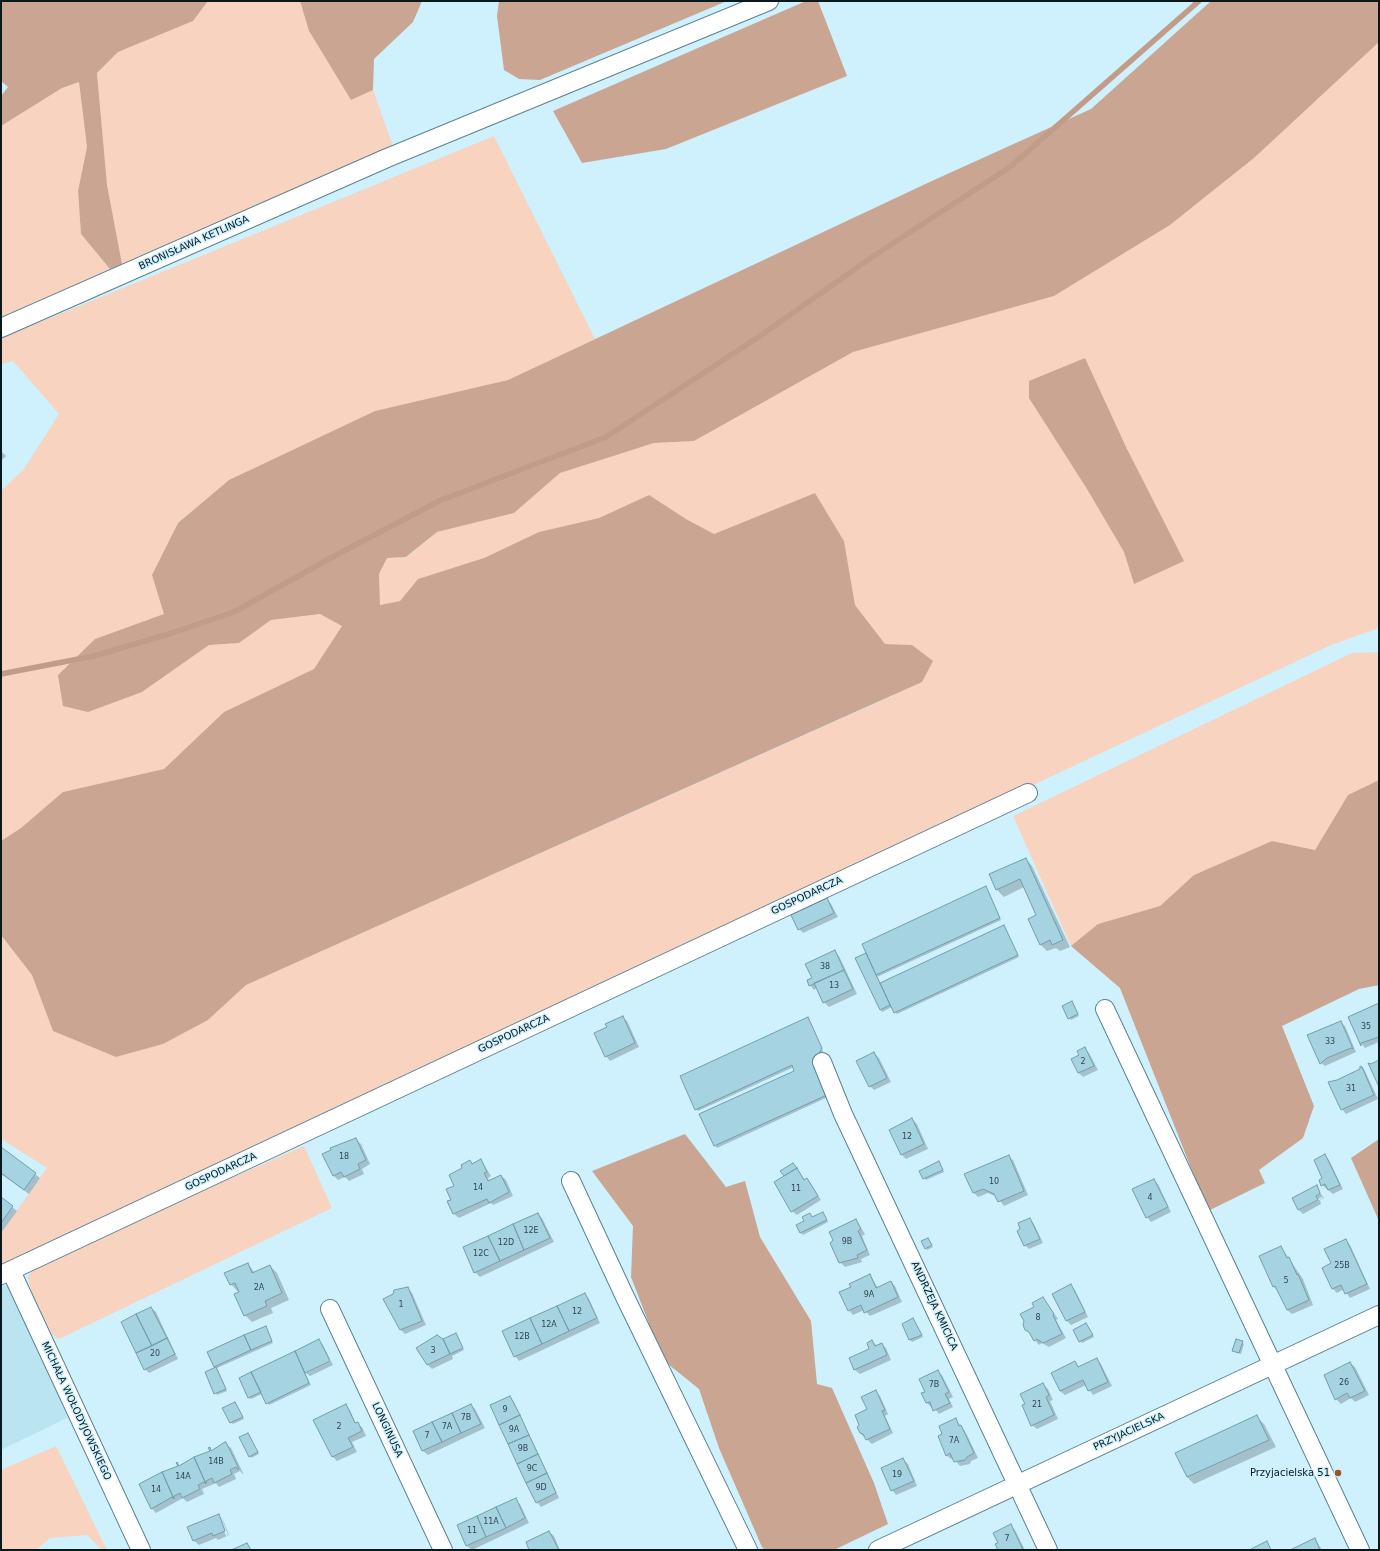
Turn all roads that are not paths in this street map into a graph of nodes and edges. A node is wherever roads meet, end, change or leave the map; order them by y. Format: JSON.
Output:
{"nodes":[{"id":1,"x":769,"y":1,"type":"edge"},
{"id":2,"x":1,"y":328,"type":"edge"},
{"id":3,"x":1028,"y":793,"type":"dead end"},
{"id":4,"x":1105,"y":1009,"type":"dead end"},
{"id":5,"x":822,"y":1062,"type":"dead end"},
{"id":6,"x":571,"y":1181,"type":"dead end"},
{"id":7,"x":6,"y":1273,"type":"edge"},
{"id":8,"x":330,"y":1309,"type":"dead end"},
{"id":9,"x":1379,"y":1315,"type":"edge"},
{"id":10,"x":1273,"y":1364,"type":"junction"},
{"id":11,"x":1018,"y":1484,"type":"junction"},
{"id":12,"x":141,"y":1550,"type":"edge"},
{"id":13,"x":443,"y":1550,"type":"edge"},
{"id":14,"x":748,"y":1550,"type":"edge"},
{"id":15,"x":878,"y":1550,"type":"edge"},
{"id":16,"x":1048,"y":1550,"type":"edge"},
{"id":17,"x":1360,"y":1550,"type":"edge"}],
"edges":[{"from":1,"to":2,"type":"street","name":"BRONISŁAWA KETLINGA"},
{"from":3,"to":7,"type":"street","name":"GOSPODARCZA"},
{"from":4,"to":10,"type":"street"},
{"from":5,"to":11,"type":"street","name":"ANDRZEJA KMICICA"},
{"from":6,"to":14,"type":"street"},
{"from":7,"to":12,"type":"street","name":"MICHAŁA WOŁODYJOWSKIEGO"},
{"from":8,"to":13,"type":"street","name":"LONGINUSA"},
{"from":9,"to":10,"type":"street","name":"PRZYJACIELSKA"},
{"from":10,"to":11,"type":"street","name":"PRZYJACIELSKA"},
{"from":10,"to":17,"type":"street"},
{"from":11,"to":15,"type":"street","name":"PRZYJACIELSKA"},
{"from":11,"to":16,"type":"street","name":"ANDRZEJA KMICICA"}]}
